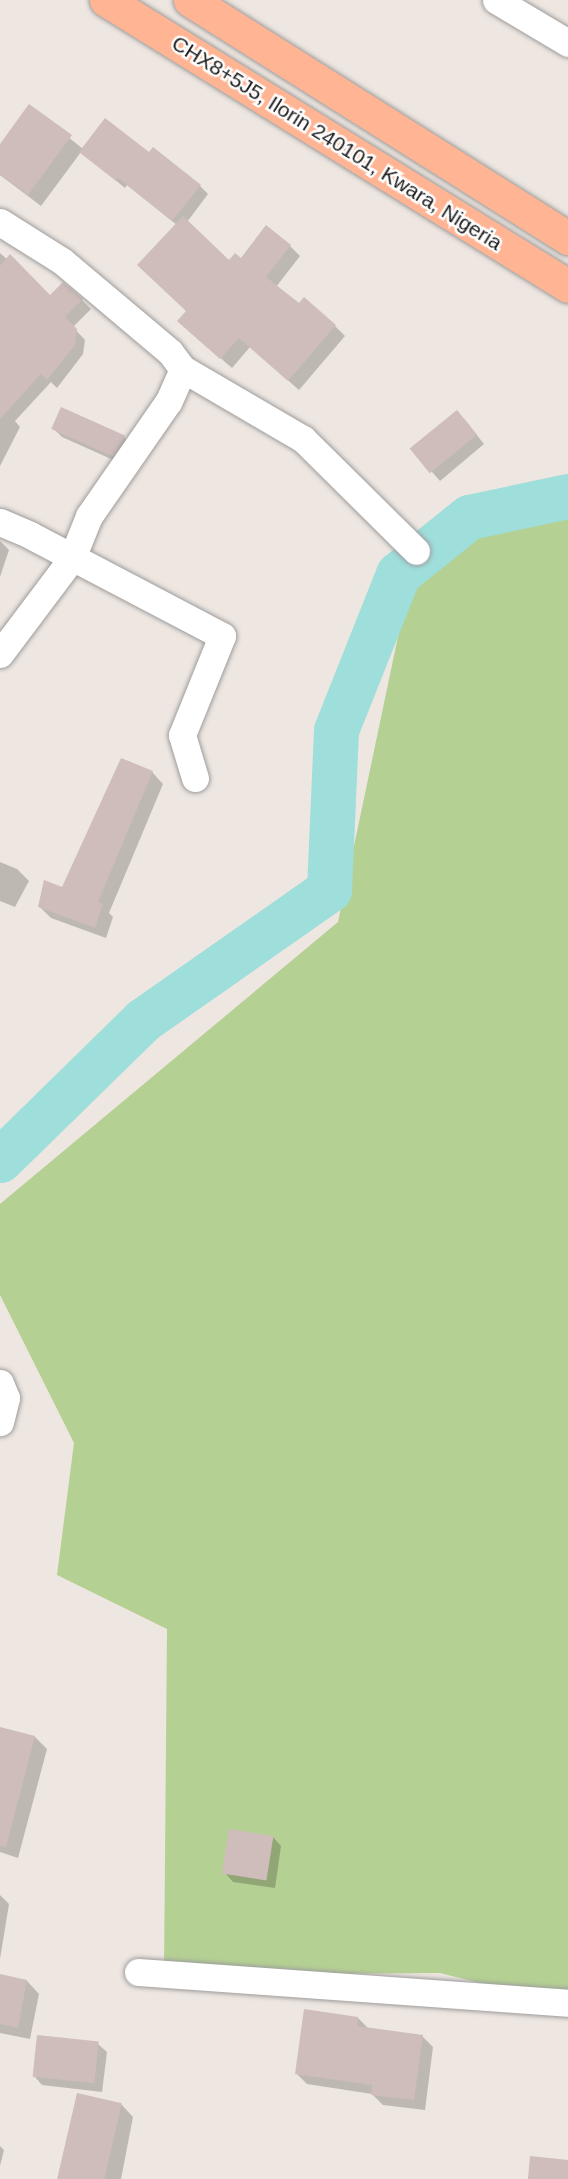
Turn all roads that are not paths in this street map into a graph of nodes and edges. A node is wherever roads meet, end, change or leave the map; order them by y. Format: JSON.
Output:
{"nodes":[{"id":1,"x":106,"y":0,"type":"edge"},
{"id":2,"x":190,"y":0,"type":"edge"},
{"id":3,"x":506,"y":3,"type":"edge"},
{"id":4,"x":568,"y":43,"type":"edge"},
{"id":5,"x":0,"y":222,"type":"edge"},
{"id":6,"x":568,"y":238,"type":"edge"},
{"id":7,"x":568,"y":286,"type":"edge"},
{"id":8,"x":183,"y":369,"type":"junction"},
{"id":9,"x":0,"y":522,"type":"edge"},
{"id":10,"x":416,"y":551,"type":"dead end"},
{"id":11,"x":72,"y":558,"type":"junction"},
{"id":12,"x":0,"y":654,"type":"edge"},
{"id":13,"x":195,"y":778,"type":"dead end"},
{"id":14,"x":0,"y":1383,"type":"edge"},
{"id":15,"x":0,"y":1422,"type":"edge"},
{"id":16,"x":138,"y":1972,"type":"dead end"},
{"id":17,"x":568,"y":2003,"type":"edge"}],
"edges":[{"from":1,"to":7,"type":"main road","name":"CHX8+5J5, Ilorin 240101, Kwara, Nigeria"},
{"from":2,"to":6,"type":"main road","name":"CHX8+5J5, Ilorin 240101, Kwara, Nigeria"},
{"from":3,"to":4,"type":"street"},
{"from":5,"to":8,"type":"street"},
{"from":8,"to":10,"type":"street"},
{"from":8,"to":11,"type":"street"},
{"from":9,"to":11,"type":"street"},
{"from":11,"to":12,"type":"street"},
{"from":11,"to":13,"type":"street"},
{"from":14,"to":15,"type":"street"},
{"from":16,"to":17,"type":"street"}]}
